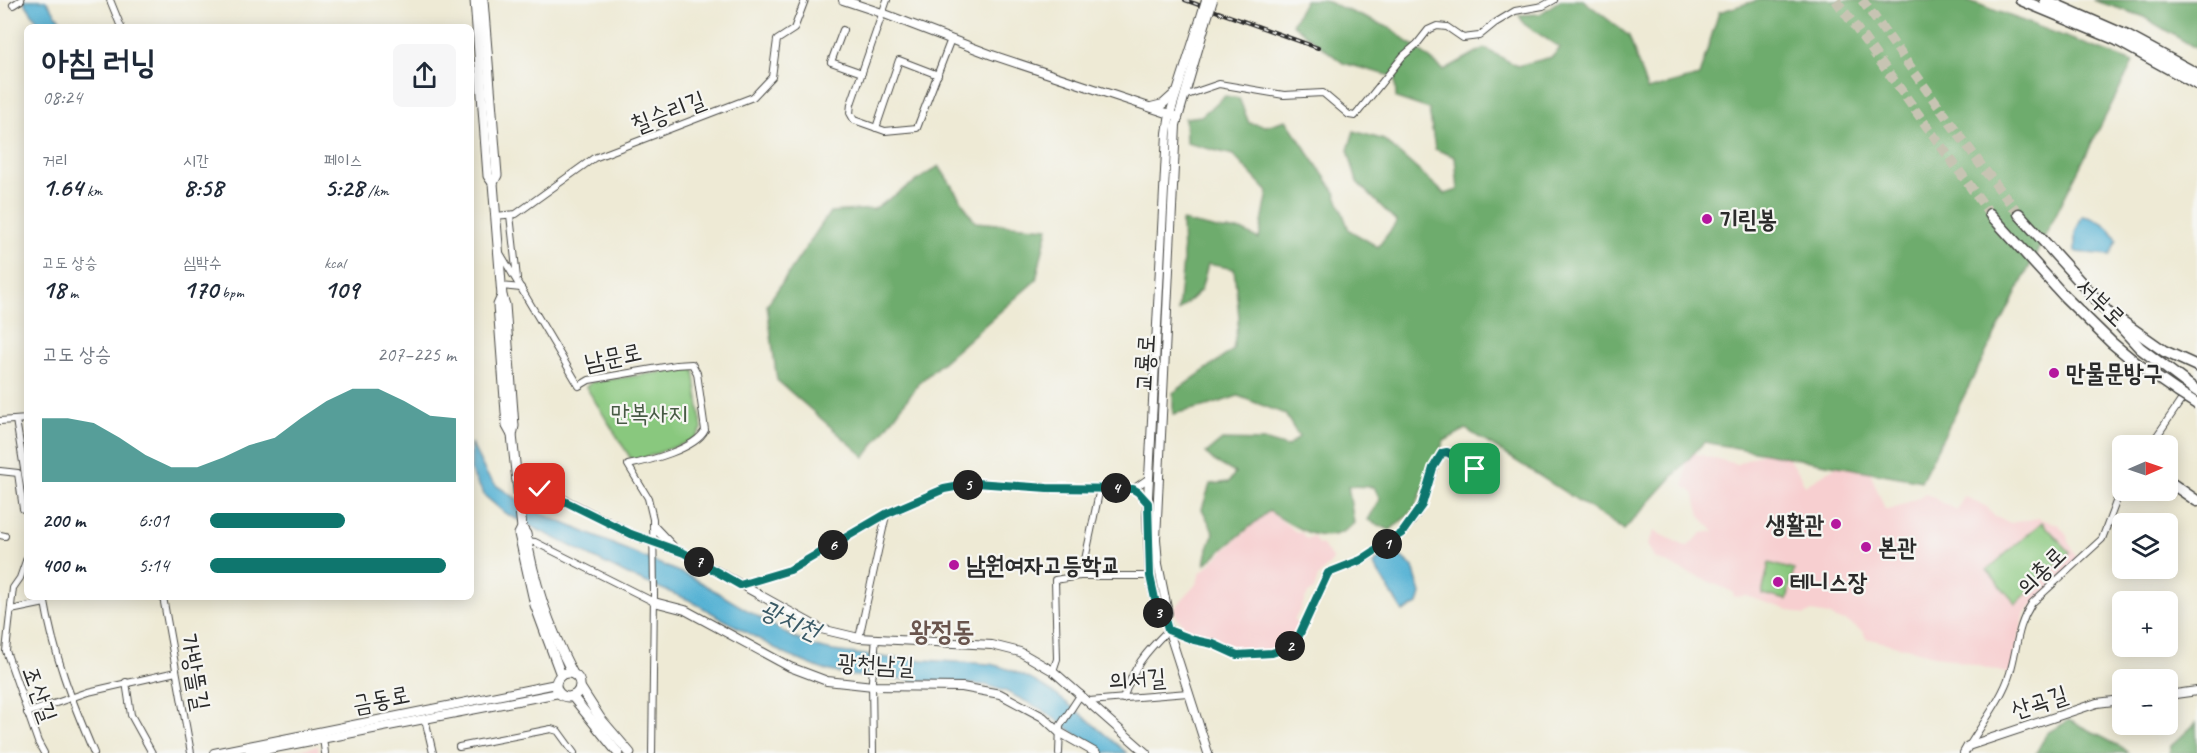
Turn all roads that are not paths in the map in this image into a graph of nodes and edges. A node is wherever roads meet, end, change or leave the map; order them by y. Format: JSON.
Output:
{"nodes":[{"id":1,"x":110,"y":0,"type":"edge"},
{"id":2,"x":475,"y":0,"type":"edge"},
{"id":3,"x":483,"y":0,"type":"edge"},
{"id":4,"x":805,"y":0,"type":"edge"},
{"id":5,"x":843,"y":0,"type":"edge"},
{"id":6,"x":887,"y":0,"type":"edge"},
{"id":7,"x":1206,"y":0,"type":"edge"},
{"id":8,"x":1213,"y":0,"type":"edge"},
{"id":9,"x":1554,"y":0,"type":"edge"},
{"id":10,"x":2020,"y":0,"type":"edge"},
{"id":11,"x":2045,"y":0,"type":"edge"},
{"id":12,"x":882,"y":13,"type":"junction"},
{"id":13,"x":1203,"y":21,"type":"junction"},
{"id":14,"x":120,"y":24,"type":"edge"},
{"id":15,"x":843,"y":30,"type":"dead end"},
{"id":16,"x":951,"y":39,"type":"junction"},
{"id":17,"x":862,"y":73,"type":"junction"},
{"id":18,"x":2197,"y":74,"type":"edge"},
{"id":19,"x":938,"y":75,"type":"junction"},
{"id":20,"x":2197,"y":84,"type":"edge"},
{"id":21,"x":1181,"y":93,"type":"junction"},
{"id":22,"x":1149,"y":107,"type":"junction"},
{"id":23,"x":1174,"y":116,"type":"junction"},
{"id":24,"x":876,"y":128,"type":"junction"},
{"id":25,"x":493,"y":183,"type":"junction"},
{"id":26,"x":1990,"y":214,"type":"tunnel mouth"},
{"id":27,"x":2019,"y":214,"type":"tunnel mouth"},
{"id":28,"x":510,"y":215,"type":"junction"},
{"id":29,"x":495,"y":216,"type":"junction"},
{"id":30,"x":498,"y":250,"type":"junction"},
{"id":31,"x":518,"y":281,"type":"junction"},
{"id":32,"x":522,"y":288,"type":"junction"},
{"id":33,"x":502,"y":291,"type":"junction"},
{"id":34,"x":2103,"y":308,"type":"junction"},
{"id":35,"x":2197,"y":366,"type":"edge"},
{"id":36,"x":2192,"y":384,"type":"edge"},
{"id":37,"x":2197,"y":391,"type":"edge"},
{"id":38,"x":2197,"y":404,"type":"edge"},
{"id":39,"x":24,"y":419,"type":"edge"},
{"id":40,"x":16,"y":420,"type":"junction"},
{"id":41,"x":0,"y":422,"type":"edge"},
{"id":42,"x":2158,"y":435,"type":"edge"},
{"id":43,"x":24,"y":469,"type":"edge"},
{"id":44,"x":1475,"y":469,"type":"dead end"},
{"id":45,"x":0,"y":471,"type":"edge"},
{"id":46,"x":516,"y":478,"type":"junction"},
{"id":47,"x":1149,"y":478,"type":"junction"},
{"id":48,"x":1100,"y":488,"type":"junction"},
{"id":49,"x":2178,"y":488,"type":"edge"},
{"id":50,"x":540,"y":489,"type":"junction"},
{"id":51,"x":1133,"y":489,"type":"junction"},
{"id":52,"x":2178,"y":495,"type":"edge"},
{"id":53,"x":518,"y":496,"type":"junction"},
{"id":54,"x":2116,"y":501,"type":"edge"},
{"id":55,"x":2197,"y":501,"type":"edge"},
{"id":56,"x":1148,"y":503,"type":"junction"},
{"id":57,"x":2197,"y":507,"type":"edge"},
{"id":58,"x":24,"y":510,"type":"edge"},
{"id":59,"x":886,"y":514,"type":"junction"},
{"id":60,"x":654,"y":527,"type":"junction"},
{"id":61,"x":522,"y":528,"type":"junction"},
{"id":62,"x":527,"y":541,"type":"junction"},
{"id":63,"x":654,"y":542,"type":"junction"},
{"id":64,"x":675,"y":549,"type":"junction"},
{"id":65,"x":24,"y":567,"type":"edge"},
{"id":66,"x":1079,"y":576,"type":"junction"},
{"id":67,"x":1150,"y":576,"type":"junction"},
{"id":68,"x":740,"y":585,"type":"junction"},
{"id":69,"x":654,"y":598,"type":"junction"},
{"id":70,"x":45,"y":600,"type":"edge"},
{"id":71,"x":164,"y":600,"type":"edge"},
{"id":72,"x":539,"y":604,"type":"junction"},
{"id":73,"x":11,"y":610,"type":"junction"},
{"id":74,"x":1165,"y":619,"type":"junction"},
{"id":75,"x":1168,"y":630,"type":"junction"},
{"id":76,"x":859,"y":638,"type":"junction"},
{"id":77,"x":876,"y":642,"type":"junction"},
{"id":78,"x":3,"y":651,"type":"edge"},
{"id":79,"x":1053,"y":671,"type":"junction"},
{"id":80,"x":176,"y":672,"type":"junction"},
{"id":81,"x":573,"y":674,"type":"junction"},
{"id":82,"x":126,"y":682,"type":"junction"},
{"id":83,"x":873,"y":683,"type":"junction"},
{"id":84,"x":558,"y":684,"type":"junction"},
{"id":85,"x":579,"y":687,"type":"junction"},
{"id":86,"x":2197,"y":691,"type":"edge"},
{"id":87,"x":1188,"y":693,"type":"junction"},
{"id":88,"x":2178,"y":693,"type":"edge"},
{"id":89,"x":572,"y":696,"type":"junction"},
{"id":90,"x":1079,"y":697,"type":"junction"},
{"id":91,"x":71,"y":698,"type":"junction"},
{"id":92,"x":1123,"y":699,"type":"junction"},
{"id":93,"x":1089,"y":701,"type":"junction"},
{"id":94,"x":2112,"y":701,"type":"edge"},
{"id":95,"x":27,"y":712,"type":"junction"},
{"id":96,"x":425,"y":719,"type":"junction"},
{"id":97,"x":1059,"y":729,"type":"junction"},
{"id":98,"x":324,"y":738,"type":"junction"},
{"id":99,"x":459,"y":747,"type":"dead end"},
{"id":100,"x":1966,"y":750,"type":"edge"},
{"id":101,"x":651,"y":752,"type":"edge"},
{"id":102,"x":44,"y":753,"type":"edge"},
{"id":103,"x":94,"y":753,"type":"edge"},
{"id":104,"x":152,"y":753,"type":"edge"},
{"id":105,"x":191,"y":753,"type":"edge"},
{"id":106,"x":214,"y":753,"type":"edge"},
{"id":107,"x":249,"y":753,"type":"edge"},
{"id":108,"x":325,"y":753,"type":"edge"},
{"id":109,"x":434,"y":753,"type":"edge"},
{"id":110,"x":574,"y":753,"type":"edge"},
{"id":111,"x":618,"y":753,"type":"edge"},
{"id":112,"x":630,"y":753,"type":"edge"},
{"id":113,"x":873,"y":753,"type":"edge"},
{"id":114,"x":1059,"y":753,"type":"edge"},
{"id":115,"x":1096,"y":753,"type":"edge"},
{"id":116,"x":1146,"y":753,"type":"edge"},
{"id":117,"x":1208,"y":753,"type":"edge"}],
"edges":[{"from":1,"to":14,"type":"street"},
{"from":2,"to":25,"type":"main road","name":"남문로"},
{"from":3,"to":25,"type":"main road","name":"남문로"},
{"from":4,"to":28,"type":"street","name":"칠승리길"},
{"from":5,"to":12,"type":"street"},
{"from":6,"to":12,"type":"street"},
{"from":7,"to":13,"type":"street","bridge":true},
{"from":8,"to":13,"type":"street","bridge":true},
{"from":9,"to":21,"type":"street"},
{"from":10,"to":20,"type":"highway"},
{"from":11,"to":18,"type":"highway"},
{"from":12,"to":16,"type":"street"},
{"from":12,"to":17,"type":"street"},
{"from":13,"to":21,"type":"street"},
{"from":15,"to":17,"type":"street"},
{"from":16,"to":19,"type":"street"},
{"from":16,"to":22,"type":"street"},
{"from":17,"to":24,"type":"street"},
{"from":19,"to":24,"type":"street"},
{"from":19,"to":24,"type":"street"},
{"from":21,"to":22,"type":"street"},
{"from":21,"to":23,"type":"street"},
{"from":22,"to":23,"type":"street"},
{"from":23,"to":47,"type":"street","name":"교룡로"},
{"from":23,"to":74,"type":"street","name":"교룡로"},
{"from":25,"to":29,"type":"main road","name":"남문로"},
{"from":26,"to":38,"type":"highway","name":"서부로","bridge":true},
{"from":27,"to":34,"type":"highway","name":"서부로"},
{"from":28,"to":29,"type":"street","name":"칠승리길"},
{"from":28,"to":31,"type":"street"},
{"from":29,"to":30,"type":"main road","name":"남문로"},
{"from":30,"to":31,"type":"street","name":"남문로"},
{"from":30,"to":33,"type":"main road","name":"남문로"},
{"from":31,"to":32,"type":"street","name":"남문로"},
{"from":32,"to":33,"type":"street"},
{"from":32,"to":60,"type":"street","name":"남문로"},
{"from":33,"to":46,"type":"main road","name":"남문로"},
{"from":34,"to":35,"type":"highway"},
{"from":34,"to":36,"type":"highway","name":"서부로"},
{"from":36,"to":37,"type":"highway","name":"서부로","bridge":true},
{"from":36,"to":42,"type":"street"},
{"from":39,"to":40,"type":"street"},
{"from":40,"to":41,"type":"street"},
{"from":40,"to":43,"type":"street"},
{"from":44,"to":75,"type":"street"},
{"from":45,"to":58,"type":"street"},
{"from":46,"to":50,"type":"street"},
{"from":46,"to":53,"type":"main road","name":"남문로"},
{"from":47,"to":51,"type":"street"},
{"from":47,"to":56,"type":"street","name":"교룡로"},
{"from":48,"to":51,"type":"street"},
{"from":48,"to":59,"type":"street"},
{"from":48,"to":66,"type":"street"},
{"from":49,"to":55,"type":"highway"},
{"from":50,"to":53,"type":"street"},
{"from":50,"to":63,"type":"street"},
{"from":51,"to":56,"type":"street"},
{"from":52,"to":57,"type":"highway"},
{"from":53,"to":61,"type":"main road","name":"남문로"},
{"from":54,"to":100,"type":"street","name":"의총로"},
{"from":56,"to":67,"type":"street","name":"교룡로"},
{"from":59,"to":68,"type":"street"},
{"from":59,"to":76,"type":"street"},
{"from":60,"to":63,"type":"street"},
{"from":60,"to":64,"type":"street"},
{"from":61,"to":62,"type":"main road"},
{"from":61,"to":72,"type":"main road"},
{"from":62,"to":69,"type":"street"},
{"from":62,"to":72,"type":"main road"},
{"from":63,"to":64,"type":"street"},
{"from":63,"to":69,"type":"street"},
{"from":64,"to":68,"type":"street"},
{"from":65,"to":73,"type":"street"},
{"from":66,"to":67,"type":"street"},
{"from":66,"to":79,"type":"street"},
{"from":67,"to":74,"type":"street","name":"교룡로"},
{"from":68,"to":76,"type":"street"},
{"from":69,"to":83,"type":"street","name":"광천남길"},
{"from":69,"to":101,"type":"street"},
{"from":70,"to":73,"type":"street"},
{"from":70,"to":91,"type":"street"},
{"from":71,"to":80,"type":"street","name":"가방뜰길"},
{"from":72,"to":81,"type":"main road"},
{"from":72,"to":84,"type":"main road"},
{"from":73,"to":78,"type":"street"},
{"from":74,"to":75,"type":"street","name":"교룡로"},
{"from":75,"to":87,"type":"street","name":"교룡로"},
{"from":75,"to":92,"type":"street"},
{"from":76,"to":77,"type":"street"},
{"from":77,"to":79,"type":"street"},
{"from":77,"to":83,"type":"street"},
{"from":78,"to":95,"type":"street","name":"조산길"},
{"from":79,"to":90,"type":"street"},
{"from":80,"to":82,"type":"street"},
{"from":80,"to":105,"type":"street","name":"가방뜰길"},
{"from":81,"to":84,"type":"main road","name":"금동로"},
{"from":81,"to":85,"type":"main road"},
{"from":82,"to":91,"type":"street"},
{"from":82,"to":104,"type":"street"},
{"from":83,"to":97,"type":"street","name":"광천남길"},
{"from":83,"to":113,"type":"street"},
{"from":84,"to":89,"type":"main road","name":"금동로"},
{"from":84,"to":96,"type":"street","name":"금동로"},
{"from":84,"to":106,"type":"street","name":"금동로"},
{"from":85,"to":89,"type":"main road"},
{"from":85,"to":112,"type":"main road"},
{"from":86,"to":88,"type":"street"},
{"from":87,"to":92,"type":"street","name":"의서길"},
{"from":87,"to":117,"type":"street","name":"교룡로"},
{"from":89,"to":111,"type":"main road"},
{"from":90,"to":93,"type":"street"},
{"from":90,"to":97,"type":"street","name":"의서길"},
{"from":91,"to":95,"type":"street"},
{"from":91,"to":103,"type":"street"},
{"from":92,"to":93,"type":"street","name":"의서길"},
{"from":93,"to":116,"type":"street"},
{"from":94,"to":100,"type":"street","name":"산곡길"},
{"from":95,"to":102,"type":"street","name":"조산길"},
{"from":96,"to":98,"type":"street","name":"금동로"},
{"from":96,"to":109,"type":"street"},
{"from":97,"to":114,"type":"street"},
{"from":97,"to":115,"type":"street","name":"광천남길"},
{"from":98,"to":107,"type":"street","name":"금동로"},
{"from":98,"to":108,"type":"street"},
{"from":99,"to":110,"type":"street"}]}
